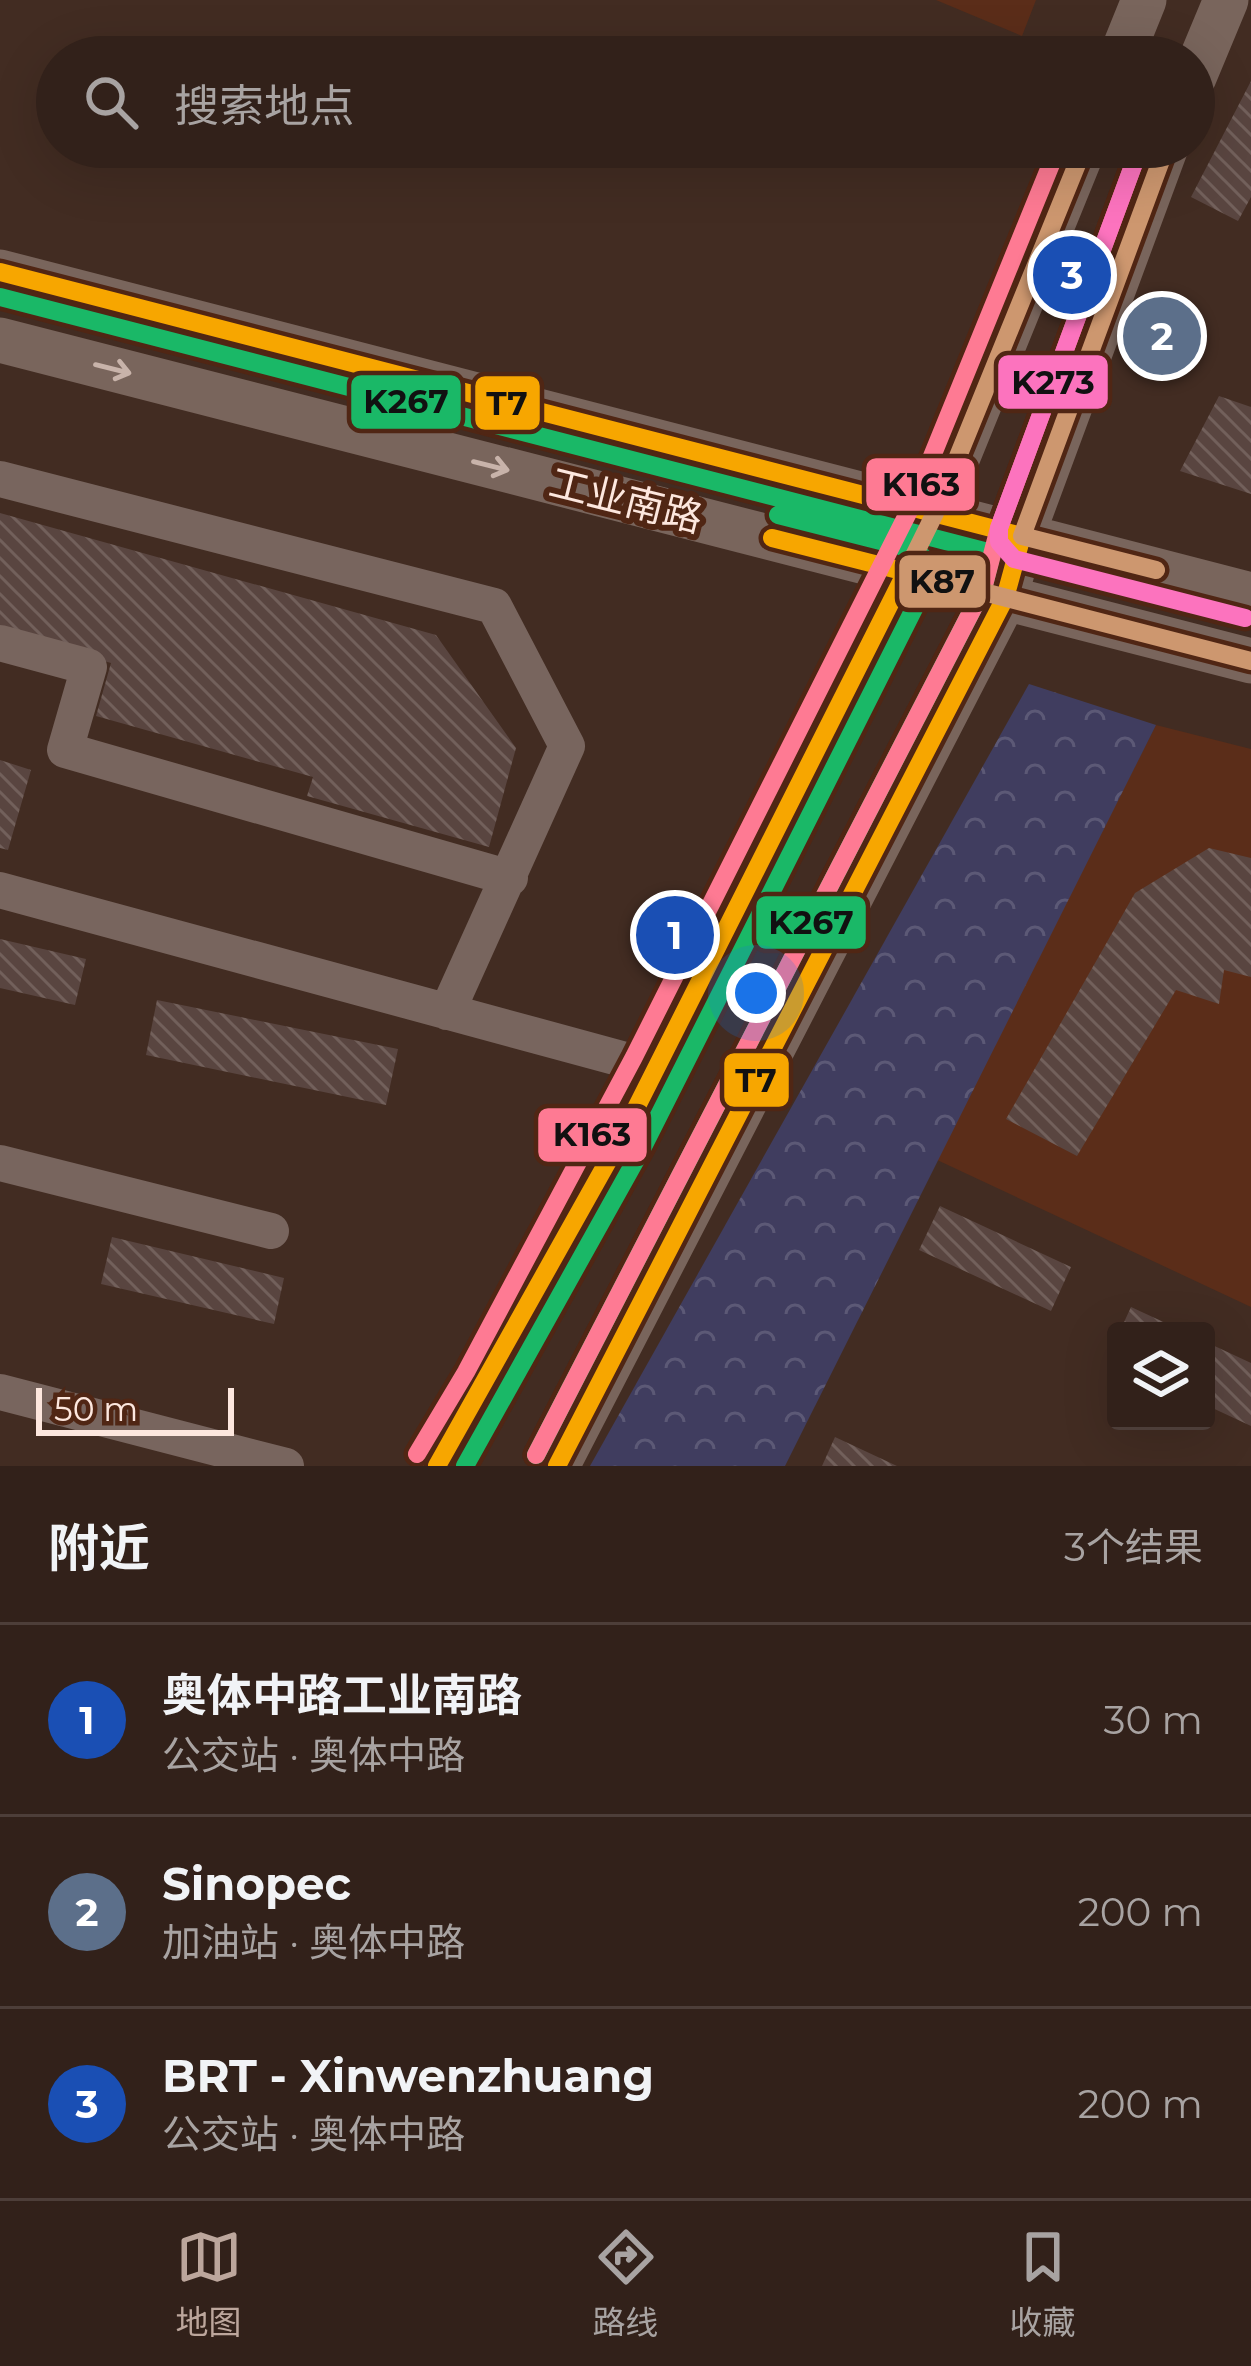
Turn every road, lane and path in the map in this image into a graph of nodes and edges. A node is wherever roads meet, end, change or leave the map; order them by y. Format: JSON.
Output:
{"nodes":[{"id":1,"x":1144,"y":0,"type":"edge"},
{"id":2,"x":1226,"y":0,"type":"edge"},
{"id":3,"x":1129,"y":36,"type":"edge"},
{"id":4,"x":1211,"y":36,"type":"edge"},
{"id":5,"x":1075,"y":168,"type":"edge"},
{"id":6,"x":1158,"y":168,"type":"edge"},
{"id":7,"x":0,"y":272,"type":"edge"},
{"id":8,"x":0,"y":340,"type":"edge"},
{"id":9,"x":0,"y":478,"type":"edge"},
{"id":10,"x":935,"y":513,"type":"junction"},
{"id":11,"x":1022,"y":536,"type":"junction"},
{"id":12,"x":906,"y":572,"type":"junction"},
{"id":13,"x":1251,"y":595,"type":"edge"},
{"id":14,"x":1005,"y":598,"type":"junction"},
{"id":15,"x":0,"y":643,"type":"edge"},
{"id":16,"x":1251,"y":661,"type":"edge"},
{"id":17,"x":510,"y":878,"type":"junction"},
{"id":18,"x":0,"y":890,"type":"edge"},
{"id":19,"x":448,"y":1012,"type":"junction"},
{"id":20,"x":656,"y":1068,"type":"junction"},
{"id":21,"x":0,"y":1163,"type":"edge"},
{"id":22,"x":271,"y":1231,"type":"dead end"},
{"id":23,"x":0,"y":1392,"type":"edge"},
{"id":24,"x":286,"y":1466,"type":"edge"},
{"id":25,"x":437,"y":1466,"type":"edge"},
{"id":26,"x":557,"y":1466,"type":"edge"}],
"edges":[{"from":1,"to":3,"type":"main road"},
{"from":2,"to":4,"type":"main road"},
{"from":5,"to":10,"type":"main road"},
{"from":6,"to":11,"type":"main road"},
{"from":7,"to":10,"type":"main road","name":"工业南路"},
{"from":8,"to":12,"type":"main road","name":"工业南路","one_way":true},
{"from":9,"to":17,"type":"street"},
{"from":10,"to":11,"type":"main road","name":"工业南路"},
{"from":10,"to":12,"type":"main road"},
{"from":11,"to":13,"type":"main road","name":"工业南路"},
{"from":11,"to":14,"type":"main road"},
{"from":12,"to":14,"type":"main road","name":"工业南路"},
{"from":12,"to":20,"type":"main road"},
{"from":14,"to":16,"type":"main road","name":"工业南路"},
{"from":14,"to":26,"type":"main road"},
{"from":15,"to":17,"type":"street"},
{"from":17,"to":19,"type":"street"},
{"from":18,"to":19,"type":"street"},
{"from":19,"to":20,"type":"street"},
{"from":20,"to":25,"type":"main road"},
{"from":21,"to":22,"type":"street"},
{"from":23,"to":24,"type":"street"}]}
